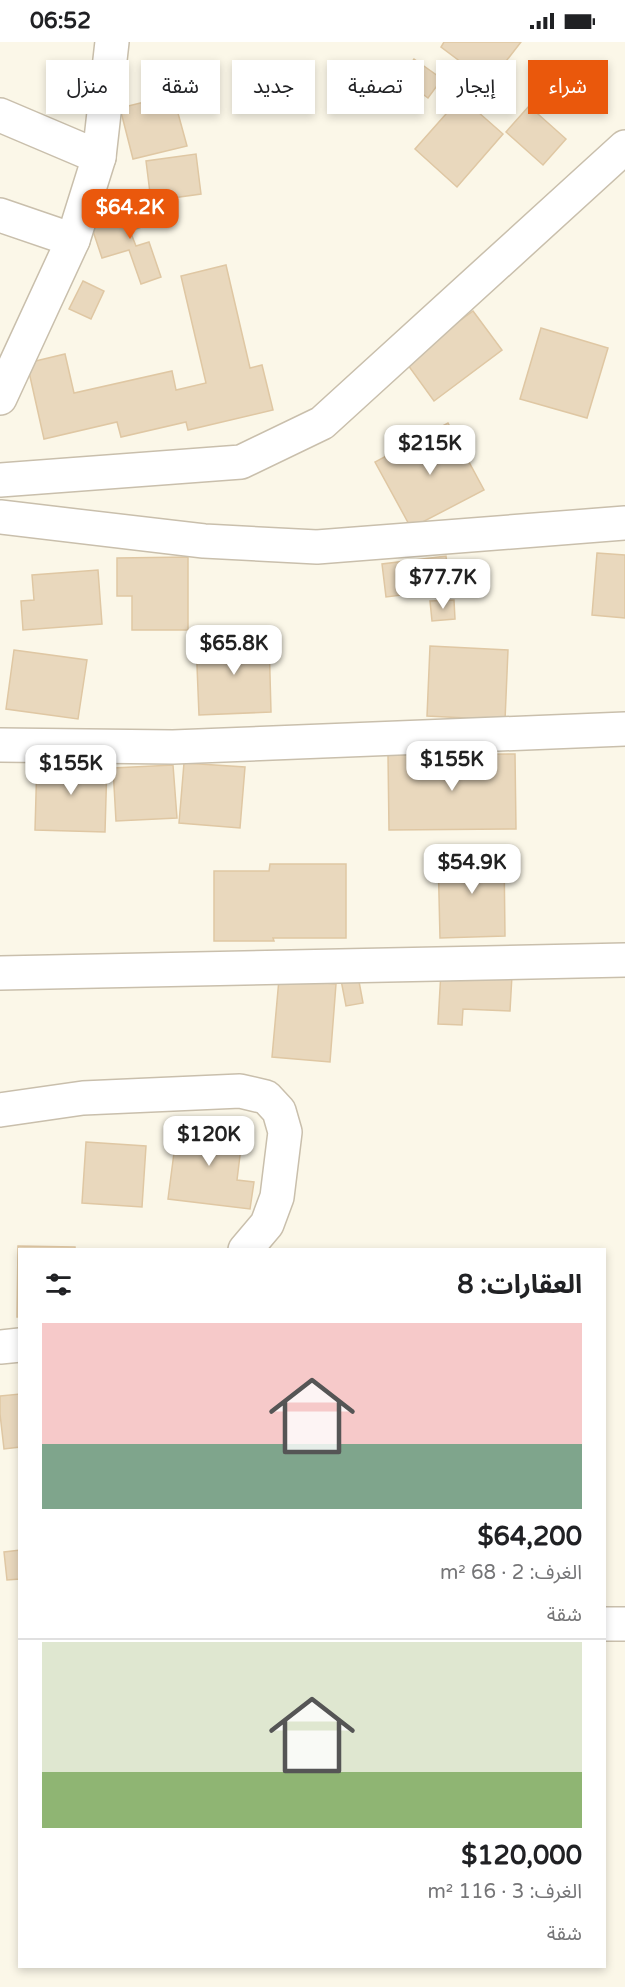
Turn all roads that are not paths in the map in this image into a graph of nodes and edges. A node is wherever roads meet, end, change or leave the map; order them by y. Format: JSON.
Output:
{"nodes":[{"id":1,"x":106,"y":44,"type":"edge"},
{"id":2,"x":0,"y":115,"type":"edge"},
{"id":3,"x":625,"y":147,"type":"edge"},
{"id":4,"x":99,"y":157,"type":"junction"},
{"id":5,"x":0,"y":215,"type":"edge"},
{"id":6,"x":73,"y":240,"type":"junction"},
{"id":7,"x":0,"y":398,"type":"edge"},
{"id":8,"x":0,"y":480,"type":"edge"},
{"id":9,"x":0,"y":517,"type":"edge"},
{"id":10,"x":625,"y":523,"type":"edge"},
{"id":11,"x":625,"y":729,"type":"edge"},
{"id":12,"x":0,"y":746,"type":"edge"},
{"id":13,"x":625,"y":960,"type":"edge"},
{"id":14,"x":0,"y":973,"type":"edge"},
{"id":15,"x":0,"y":1110,"type":"edge"},
{"id":16,"x":247,"y":1248,"type":"edge"},
{"id":17,"x":18,"y":1345,"type":"edge"},
{"id":18,"x":0,"y":1347,"type":"edge"},
{"id":19,"x":606,"y":1624,"type":"edge"},
{"id":20,"x":625,"y":1624,"type":"edge"}],
"edges":[{"from":1,"to":4,"type":"street"},
{"from":2,"to":4,"type":"street"},
{"from":3,"to":8,"type":"street"},
{"from":4,"to":6,"type":"street"},
{"from":5,"to":6,"type":"street"},
{"from":6,"to":7,"type":"street"},
{"from":9,"to":10,"type":"street"},
{"from":11,"to":12,"type":"street"},
{"from":13,"to":14,"type":"street"},
{"from":15,"to":16,"type":"street"},
{"from":17,"to":18,"type":"street"},
{"from":19,"to":20,"type":"street"}]}
